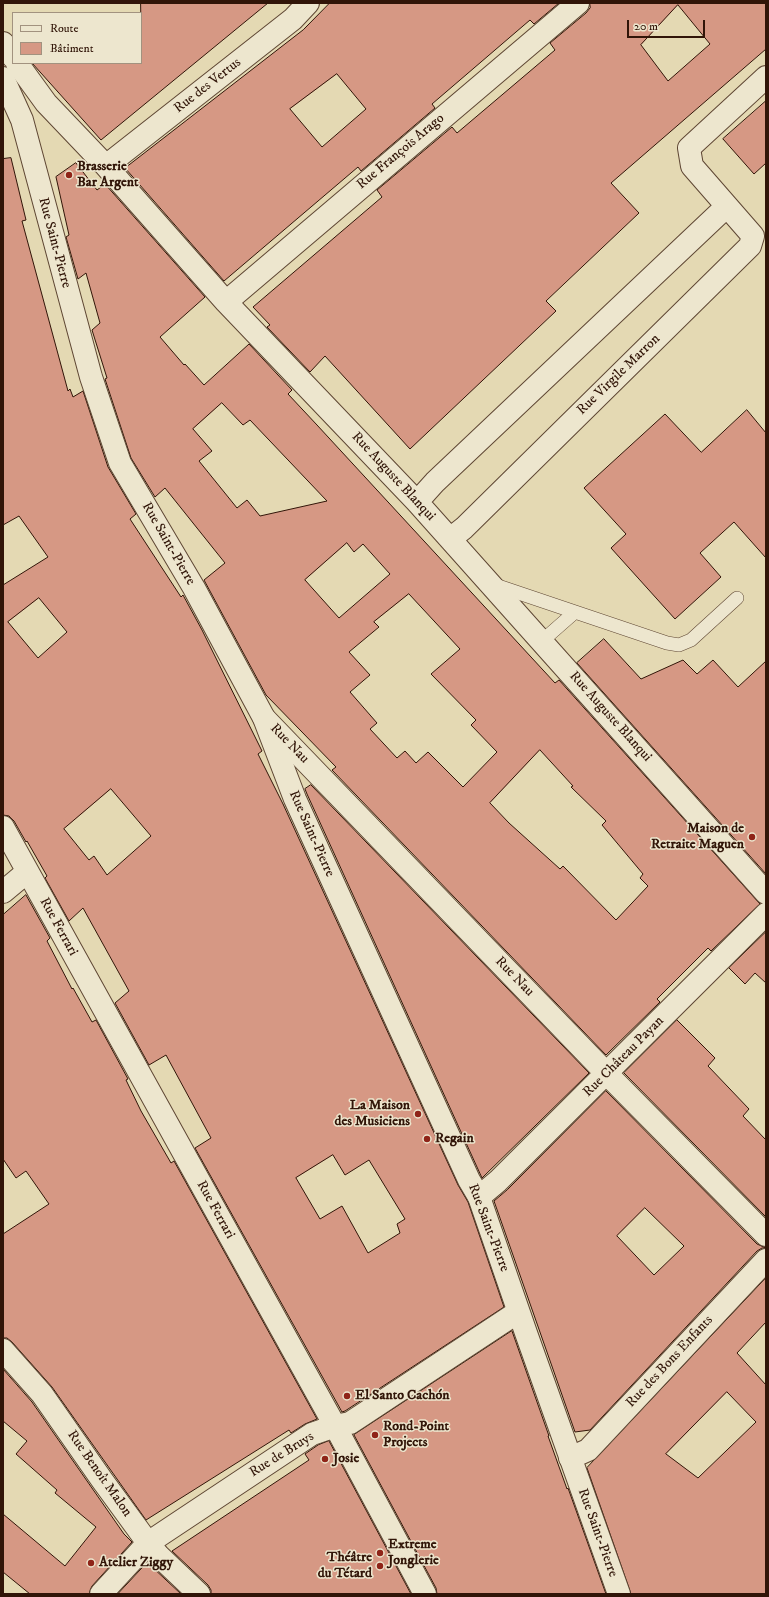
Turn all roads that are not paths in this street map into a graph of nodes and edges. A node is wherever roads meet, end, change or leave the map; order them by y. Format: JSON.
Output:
{"nodes":[{"id":1,"x":308,"y":3,"type":"edge"},
{"id":2,"x":578,"y":3,"type":"edge"},
{"id":3,"x":3,"y":43,"type":"edge"},
{"id":4,"x":12,"y":56,"type":"edge"},
{"id":5,"x":18,"y":64,"type":"edge"},
{"id":6,"x":766,"y":77,"type":"edge"},
{"id":7,"x":3,"y":78,"type":"edge"},
{"id":8,"x":106,"y":166,"type":"junction"},
{"id":9,"x":727,"y":206,"type":"junction"},
{"id":10,"x":758,"y":242,"type":"edge"},
{"id":11,"x":226,"y":302,"type":"junction"},
{"id":12,"x":417,"y":502,"type":"junction"},
{"id":13,"x":450,"y":539,"type":"junction"},
{"id":14,"x":490,"y":584,"type":"junction"},
{"id":15,"x":737,"y":598,"type":"dead end"},
{"id":16,"x":575,"y":612,"type":"junction"},
{"id":17,"x":542,"y":641,"type":"junction"},
{"id":18,"x":264,"y":718,"type":"junction"},
{"id":19,"x":3,"y":827,"type":"edge"},
{"id":20,"x":27,"y":872,"type":"junction"},
{"id":21,"x":3,"y":892,"type":"edge"},
{"id":22,"x":766,"y":893,"type":"edge"},
{"id":23,"x":766,"y":914,"type":"edge"},
{"id":24,"x":607,"y":1074,"type":"junction"},
{"id":25,"x":479,"y":1197,"type":"junction"},
{"id":26,"x":766,"y":1235,"type":"edge"},
{"id":27,"x":766,"y":1260,"type":"edge"},
{"id":28,"x":518,"y":1312,"type":"junction"},
{"id":29,"x":3,"y":1350,"type":"edge"},
{"id":30,"x":335,"y":1426,"type":"junction"},
{"id":31,"x":570,"y":1458,"type":"junction"},
{"id":32,"x":148,"y":1543,"type":"junction"},
{"id":33,"x":101,"y":1594,"type":"edge"},
{"id":34,"x":199,"y":1594,"type":"edge"},
{"id":35,"x":426,"y":1594,"type":"edge"},
{"id":36,"x":619,"y":1594,"type":"edge"}],
"edges":[{"from":1,"to":8,"type":"street","name":"Rue des Vertus"},
{"from":2,"to":11,"type":"street","name":"Rue François Arago"},
{"from":3,"to":4,"type":"street"},
{"from":5,"to":8,"type":"street","name":"Rue Auguste Blanqui"},
{"from":6,"to":9,"type":"street","name":"Rue Virgile Marron"},
{"from":7,"to":18,"type":"street","name":"Rue Saint-Pierre"},
{"from":8,"to":11,"type":"street","name":"Rue Auguste Blanqui"},
{"from":9,"to":10,"type":"street","name":"Rue Virgile Marron"},
{"from":9,"to":12,"type":"street"},
{"from":10,"to":13,"type":"street","name":"Rue Virgile Marron"},
{"from":11,"to":12,"type":"street","name":"Rue Auguste Blanqui"},
{"from":12,"to":13,"type":"street","name":"Rue Auguste Blanqui"},
{"from":13,"to":14,"type":"street","name":"Rue Auguste Blanqui"},
{"from":14,"to":16,"type":"lane"},
{"from":14,"to":17,"type":"street","name":"Rue Auguste Blanqui"},
{"from":15,"to":16,"type":"lane"},
{"from":16,"to":17,"type":"lane"},
{"from":17,"to":22,"type":"street","name":"Rue Auguste Blanqui"},
{"from":18,"to":24,"type":"street","name":"Rue Nau"},
{"from":18,"to":25,"type":"street","name":"Rue Saint-Pierre"},
{"from":19,"to":20,"type":"street","name":"Rue Ferrari"},
{"from":20,"to":21,"type":"street"},
{"from":20,"to":30,"type":"street","name":"Rue Ferrari"},
{"from":23,"to":24,"type":"street","name":"Rue Château Payan"},
{"from":24,"to":25,"type":"street","name":"Rue Château Payan"},
{"from":24,"to":26,"type":"street","name":"Rue Nau"},
{"from":25,"to":28,"type":"street","name":"Rue Saint-Pierre"},
{"from":27,"to":31,"type":"street","name":"Rue des Bons Enfants"},
{"from":28,"to":30,"type":"street","name":"Rue de Bruys"},
{"from":28,"to":31,"type":"street","name":"Rue Saint-Pierre"},
{"from":29,"to":32,"type":"street","name":"Rue Benoît Malon"},
{"from":30,"to":32,"type":"street","name":"Rue de Bruys"},
{"from":30,"to":35,"type":"street","name":"Rue Ferrari"},
{"from":31,"to":36,"type":"street","name":"Rue Saint-Pierre"},
{"from":32,"to":33,"type":"street","name":"Rue de Bruys"},
{"from":32,"to":34,"type":"street","name":"Rue Benoît Malon"}]}
